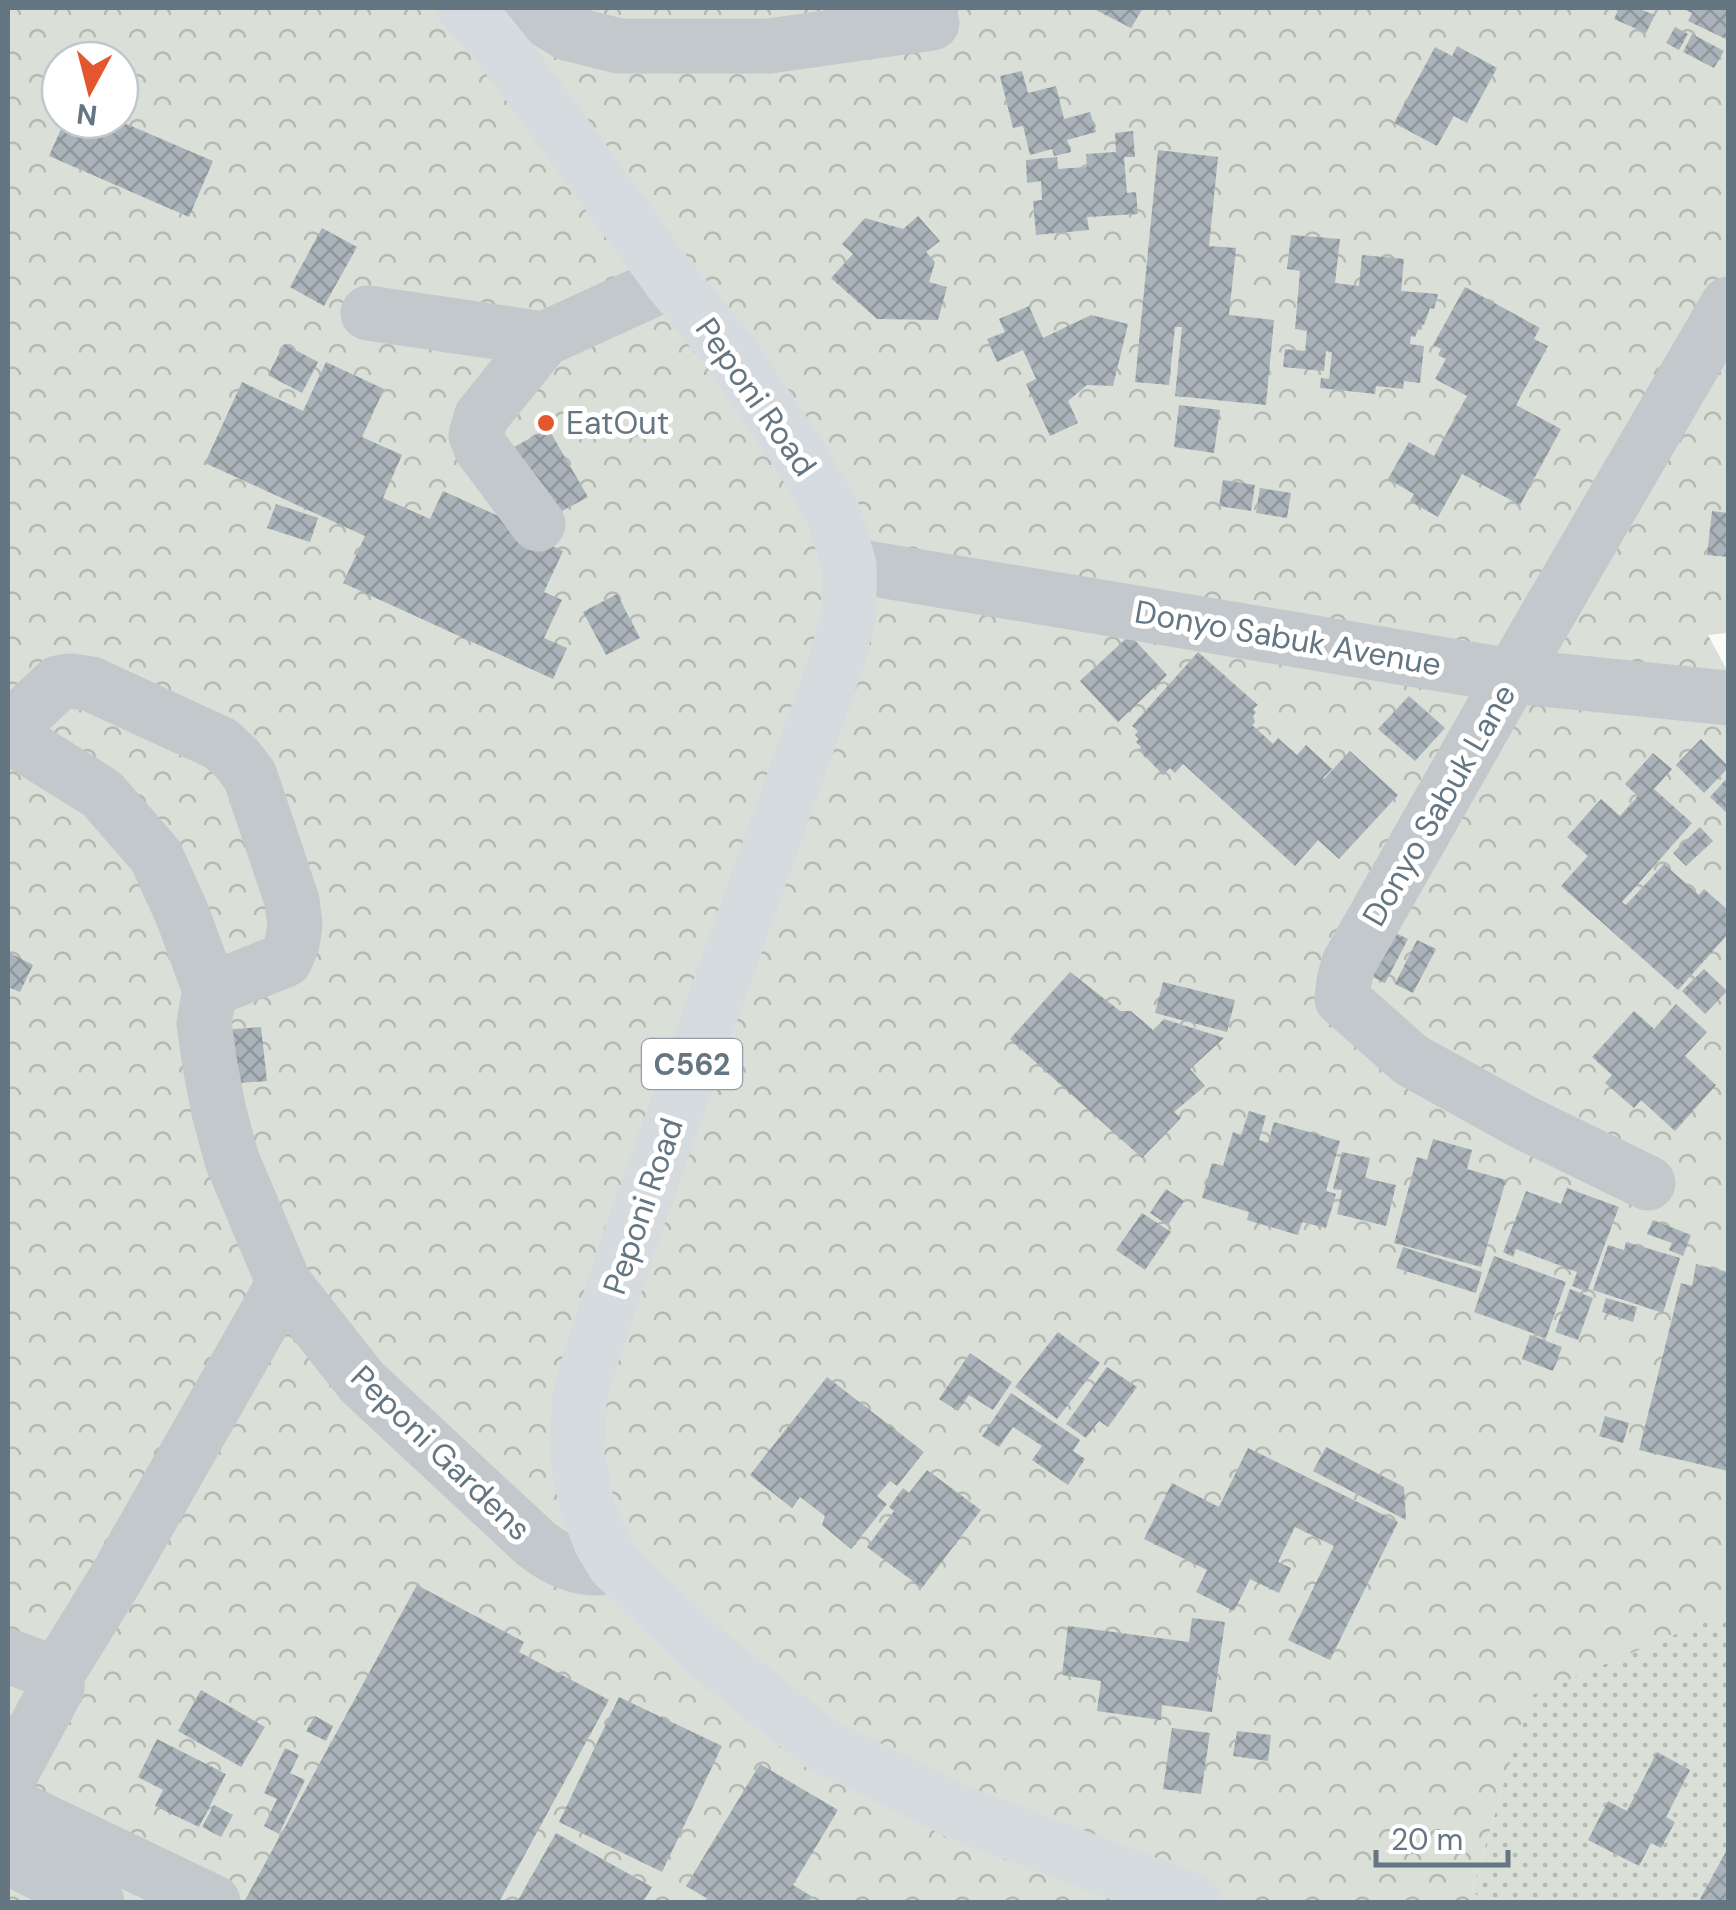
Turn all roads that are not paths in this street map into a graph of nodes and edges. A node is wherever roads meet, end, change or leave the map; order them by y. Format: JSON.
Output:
{"nodes":[{"id":1,"x":498,"y":16,"type":"edge"},
{"id":2,"x":826,"y":21,"type":"edge"},
{"id":3,"x":932,"y":23,"type":"dead end"},
{"id":4,"x":671,"y":281,"type":"junction"},
{"id":5,"x":1728,"y":304,"type":"edge"},
{"id":6,"x":368,"y":313,"type":"dead end"},
{"id":7,"x":544,"y":339,"type":"junction"},
{"id":8,"x":538,"y":524,"type":"dead end"},
{"id":9,"x":848,"y":565,"type":"junction"},
{"id":10,"x":1512,"y":676,"type":"junction"},
{"id":11,"x":1728,"y":698,"type":"edge"},
{"id":12,"x":8,"y":732,"type":"edge"},
{"id":13,"x":210,"y":990,"type":"junction"},
{"id":14,"x":1648,"y":1183,"type":"dead end"},
{"id":15,"x":284,"y":1282,"type":"junction"},
{"id":16,"x":615,"y":1565,"type":"junction"},
{"id":17,"x":32,"y":1665,"type":"edge"},
{"id":18,"x":8,"y":1779,"type":"edge"},
{"id":19,"x":8,"y":1804,"type":"edge"},
{"id":20,"x":8,"y":1857,"type":"edge"},
{"id":21,"x":97,"y":1902,"type":"edge"},
{"id":22,"x":213,"y":1902,"type":"edge"},
{"id":23,"x":1195,"y":1902,"type":"edge"}],
"edges":[{"from":1,"to":2,"type":"street"},
{"from":1,"to":4,"type":"main road","name":"Peponi Road","number":"C562"},
{"from":2,"to":3,"type":"street"},
{"from":4,"to":7,"type":"street"},
{"from":4,"to":9,"type":"main road","name":"Peponi Road","number":"C562"},
{"from":5,"to":10,"type":"street","name":"Donyo Sabuk Lane"},
{"from":6,"to":7,"type":"street"},
{"from":7,"to":8,"type":"street"},
{"from":9,"to":10,"type":"street","name":"Donyo Sabuk Avenue"},
{"from":9,"to":16,"type":"main road","name":"Peponi Road","number":"C562"},
{"from":10,"to":11,"type":"street","name":"Donyo Sabuk Avenue"},
{"from":10,"to":14,"type":"street","name":"Donyo Sabuk Lane"},
{"from":12,"to":13,"type":"street","name":"Peponi Gardens"},
{"from":12,"to":13,"type":"street"},
{"from":13,"to":15,"type":"street","name":"Peponi Gardens"},
{"from":15,"to":16,"type":"street","name":"Peponi Gardens"},
{"from":15,"to":17,"type":"street"},
{"from":16,"to":23,"type":"main road","name":"Peponi Road","number":"C562"},
{"from":17,"to":18,"type":"street"},
{"from":19,"to":22,"type":"street"},
{"from":20,"to":21,"type":"street"}]}
